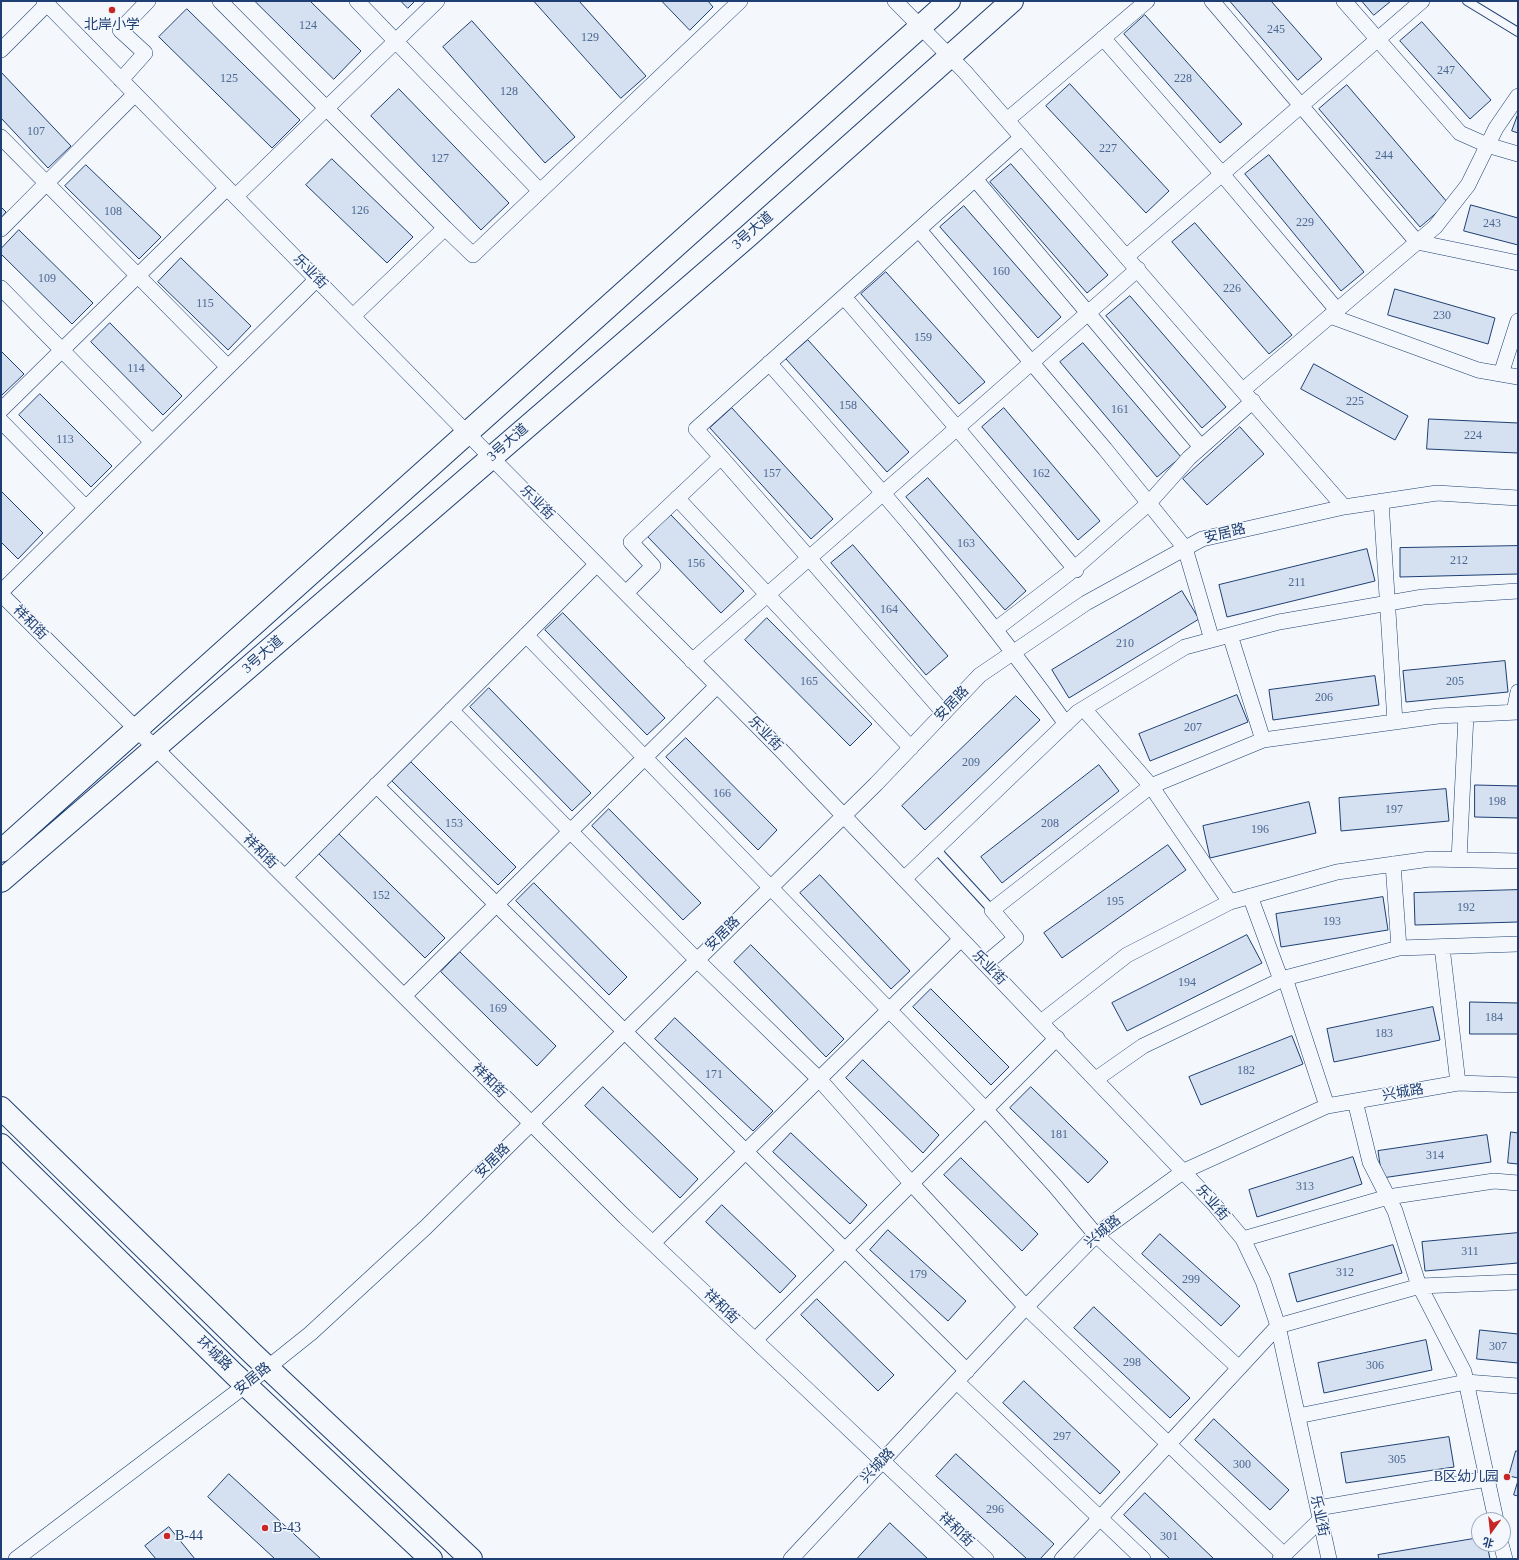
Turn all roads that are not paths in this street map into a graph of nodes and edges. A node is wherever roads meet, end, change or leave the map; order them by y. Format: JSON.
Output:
{"nodes":[{"id":1,"x":148,"y":1,"type":"edge"},
{"id":2,"x":220,"y":1,"type":"edge"},
{"id":3,"x":357,"y":1,"type":"edge"},
{"id":4,"x":437,"y":1,"type":"edge"},
{"id":5,"x":740,"y":1,"type":"edge"},
{"id":6,"x":895,"y":1,"type":"edge"},
{"id":7,"x":950,"y":1,"type":"edge"},
{"id":8,"x":1012,"y":1,"type":"edge"},
{"id":9,"x":1147,"y":1,"type":"edge"},
{"id":10,"x":1212,"y":1,"type":"edge"},
{"id":11,"x":1344,"y":1,"type":"edge"},
{"id":12,"x":1422,"y":1,"type":"edge"},
{"id":13,"x":1468,"y":1,"type":"edge"},
{"id":14,"x":45,"y":2,"type":"edge"},
{"id":15,"x":920,"y":27,"type":"junction"},
{"id":16,"x":1518,"y":32,"type":"edge"},
{"id":17,"x":1103,"y":38,"type":"junction"},
{"id":18,"x":1377,"y":39,"type":"junction"},
{"id":19,"x":395,"y":42,"type":"junction"},
{"id":20,"x":1,"y":50,"type":"edge"},
{"id":21,"x":950,"y":56,"type":"junction"},
{"id":22,"x":121,"y":80,"type":"junction"},
{"id":23,"x":135,"y":94,"type":"junction"},
{"id":24,"x":1518,"y":96,"type":"edge"},
{"id":25,"x":1301,"y":106,"type":"junction"},
{"id":26,"x":326,"y":108,"type":"junction"},
{"id":27,"x":1007,"y":120,"type":"junction"},
{"id":28,"x":1,"y":137,"type":"edge"},
{"id":29,"x":1022,"y":137,"type":"junction"},
{"id":30,"x":1487,"y":145,"type":"junction"},
{"id":31,"x":1518,"y":154,"type":"edge"},
{"id":32,"x":1222,"y":174,"type":"junction"},
{"id":33,"x":975,"y":179,"type":"junction"},
{"id":34,"x":47,"y":184,"type":"junction"},
{"id":35,"x":540,"y":191,"type":"junction"},
{"id":36,"x":231,"y":192,"type":"junction"},
{"id":37,"x":446,"y":228,"type":"junction"},
{"id":38,"x":1,"y":230,"type":"edge"},
{"id":39,"x":919,"y":230,"type":"junction"},
{"id":40,"x":1417,"y":242,"type":"junction"},
{"id":41,"x":1126,"y":257,"type":"junction"},
{"id":42,"x":1518,"y":264,"type":"edge"},
{"id":43,"x":1138,"y":269,"type":"junction"},
{"id":44,"x":138,"y":275,"type":"junction"},
{"id":45,"x":317,"y":279,"type":"junction"},
{"id":46,"x":1,"y":288,"type":"edge"},
{"id":47,"x":844,"y":297,"type":"junction"},
{"id":48,"x":1088,"y":313,"type":"junction"},
{"id":49,"x":1334,"y":313,"type":"junction"},
{"id":50,"x":353,"y":316,"type":"junction"},
{"id":51,"x":1518,"y":321,"type":"edge"},
{"id":52,"x":62,"y":350,"type":"junction"},
{"id":53,"x":769,"y":363,"type":"junction"},
{"id":54,"x":1032,"y":363,"type":"junction"},
{"id":55,"x":228,"y":367,"type":"junction"},
{"id":56,"x":1501,"y":374,"type":"junction"},
{"id":57,"x":1518,"y":377,"type":"edge"},
{"id":58,"x":1248,"y":395,"type":"junction"},
{"id":59,"x":1,"y":410,"type":"edge"},
{"id":60,"x":1,"y":421,"type":"edge"},
{"id":61,"x":957,"y":428,"type":"junction"},
{"id":62,"x":467,"y":434,"type":"junction"},
{"id":63,"x":152,"y":442,"type":"junction"},
{"id":64,"x":1201,"y":447,"type":"junction"},
{"id":65,"x":492,"y":457,"type":"junction"},
{"id":66,"x":721,"y":457,"type":"junction"},
{"id":67,"x":884,"y":493,"type":"junction"},
{"id":68,"x":677,"y":498,"type":"junction"},
{"id":69,"x":1518,"y":498,"type":"edge"},
{"id":70,"x":1381,"y":501,"type":"junction"},
{"id":71,"x":1149,"y":503,"type":"junction"},
{"id":72,"x":1344,"y":506,"type":"junction"},
{"id":73,"x":86,"y":508,"type":"junction"},
{"id":74,"x":1185,"y":548,"type":"junction"},
{"id":75,"x":809,"y":559,"type":"junction"},
{"id":76,"x":597,"y":564,"type":"junction"},
{"id":77,"x":1075,"y":569,"type":"junction"},
{"id":78,"x":1518,"y":592,"type":"edge"},
{"id":79,"x":1,"y":593,"type":"edge"},
{"id":80,"x":626,"y":593,"type":"junction"},
{"id":81,"x":767,"y":595,"type":"junction"},
{"id":82,"x":1388,"y":603,"type":"junction"},
{"id":83,"x":996,"y":629,"type":"junction"},
{"id":84,"x":526,"y":635,"type":"junction"},
{"id":85,"x":1230,"y":635,"type":"junction"},
{"id":86,"x":1212,"y":640,"type":"junction"},
{"id":87,"x":1014,"y":652,"type":"junction"},
{"id":88,"x":692,"y":661,"type":"junction"},
{"id":89,"x":717,"y":686,"type":"junction"},
{"id":90,"x":1518,"y":692,"type":"edge"},
{"id":91,"x":1084,"y":709,"type":"junction"},
{"id":92,"x":451,"y":710,"type":"junction"},
{"id":93,"x":1516,"y":712,"type":"edge"},
{"id":94,"x":944,"y":713,"type":"junction"},
{"id":95,"x":1466,"y":715,"type":"junction"},
{"id":96,"x":1396,"y":722,"type":"junction"},
{"id":97,"x":1066,"y":724,"type":"junction"},
{"id":98,"x":136,"y":730,"type":"junction"},
{"id":99,"x":1263,"y":740,"type":"junction"},
{"id":100,"x":155,"y":748,"type":"junction"},
{"id":101,"x":910,"y":748,"type":"junction"},
{"id":102,"x":645,"y":757,"type":"junction"},
{"id":103,"x":376,"y":786,"type":"junction"},
{"id":104,"x":1151,"y":786,"type":"junction"},
{"id":105,"x":843,"y":816,"type":"junction"},
{"id":106,"x":570,"y":831,"type":"junction"},
{"id":107,"x":935,"y":848,"type":"junction"},
{"id":108,"x":1,"y":851,"type":"edge"},
{"id":109,"x":1459,"y":860,"type":"junction"},
{"id":110,"x":1518,"y":861,"type":"edge"},
{"id":111,"x":1393,"y":864,"type":"junction"},
{"id":112,"x":285,"y":877,"type":"junction"},
{"id":113,"x":904,"y":879,"type":"junction"},
{"id":114,"x":1,"y":881,"type":"edge"},
{"id":115,"x":771,"y":887,"type":"junction"},
{"id":116,"x":1250,"y":896,"type":"junction"},
{"id":117,"x":1230,"y":902,"type":"junction"},
{"id":118,"x":496,"y":904,"type":"junction"},
{"id":119,"x":992,"y":910,"type":"junction"},
{"id":120,"x":961,"y":939,"type":"junction"},
{"id":121,"x":1518,"y":944,"type":"edge"},
{"id":122,"x":1442,"y":947,"type":"junction"},
{"id":123,"x":1399,"y":948,"type":"junction"},
{"id":124,"x":697,"y":960,"type":"junction"},
{"id":125,"x":985,"y":964,"type":"junction"},
{"id":126,"x":1283,"y":979,"type":"junction"},
{"id":127,"x":404,"y":996,"type":"junction"},
{"id":128,"x":889,"y":1010,"type":"junction"},
{"id":129,"x":1042,"y":1022,"type":"junction"},
{"id":130,"x":624,"y":1032,"type":"junction"},
{"id":131,"x":1056,"y":1038,"type":"junction"},
{"id":132,"x":819,"y":1079,"type":"junction"},
{"id":133,"x":1096,"y":1079,"type":"junction"},
{"id":134,"x":1458,"y":1083,"type":"junction"},
{"id":135,"x":1518,"y":1085,"type":"edge"},
{"id":136,"x":1355,"y":1101,"type":"junction"},
{"id":137,"x":1327,"y":1106,"type":"junction"},
{"id":138,"x":1,"y":1108,"type":"edge"},
{"id":139,"x":985,"y":1110,"type":"junction"},
{"id":140,"x":531,"y":1123,"type":"junction"},
{"id":141,"x":1,"y":1145,"type":"edge"},
{"id":142,"x":745,"y":1152,"type":"junction"},
{"id":143,"x":1184,"y":1171,"type":"junction"},
{"id":144,"x":911,"y":1183,"type":"junction"},
{"id":145,"x":1518,"y":1183,"type":"edge"},
{"id":146,"x":1388,"y":1197,"type":"junction"},
{"id":147,"x":1096,"y":1235,"type":"junction"},
{"id":148,"x":1243,"y":1239,"type":"junction"},
{"id":149,"x":653,"y":1243,"type":"junction"},
{"id":150,"x":845,"y":1250,"type":"junction"},
{"id":151,"x":1518,"y":1282,"type":"edge"},
{"id":152,"x":1420,"y":1286,"type":"junction"},
{"id":153,"x":1026,"y":1307,"type":"junction"},
{"id":154,"x":1278,"y":1326,"type":"junction"},
{"id":155,"x":755,"y":1340,"type":"junction"},
{"id":156,"x":267,"y":1368,"type":"junction"},
{"id":157,"x":1239,"y":1368,"type":"junction"},
{"id":158,"x":967,"y":1371,"type":"junction"},
{"id":159,"x":957,"y":1382,"type":"junction"},
{"id":160,"x":1466,"y":1382,"type":"junction"},
{"id":161,"x":246,"y":1385,"type":"junction"},
{"id":162,"x":1518,"y":1386,"type":"edge"},
{"id":163,"x":1298,"y":1416,"type":"junction"},
{"id":164,"x":1168,"y":1445,"type":"junction"},
{"id":165,"x":883,"y":1461,"type":"junction"},
{"id":166,"x":1487,"y":1479,"type":"junction"},
{"id":167,"x":1494,"y":1512,"type":"edge"},
{"id":168,"x":1319,"y":1514,"type":"junction"},
{"id":169,"x":1100,"y":1518,"type":"junction"},
{"id":170,"x":1282,"y":1557,"type":"edge"},
{"id":171,"x":16,"y":1559,"type":"edge"},
{"id":172,"x":431,"y":1559,"type":"edge"},
{"id":173,"x":471,"y":1559,"type":"edge"},
{"id":174,"x":791,"y":1559,"type":"edge"},
{"id":175,"x":986,"y":1559,"type":"edge"},
{"id":176,"x":1062,"y":1559,"type":"edge"},
{"id":177,"x":1143,"y":1559,"type":"edge"},
{"id":178,"x":1329,"y":1559,"type":"edge"}],
"edges":[{"from":1,"to":22,"type":"street"},
{"from":2,"to":26,"type":"street"},
{"from":3,"to":19,"type":"street"},
{"from":4,"to":19,"type":"street"},
{"from":5,"to":35,"type":"street"},
{"from":6,"to":15,"type":"street"},
{"from":7,"to":15,"type":"main road","name":"3号大道"},
{"from":8,"to":21,"type":"main road","name":"3号大道"},
{"from":9,"to":17,"type":"street"},
{"from":10,"to":25,"type":"street"},
{"from":11,"to":18,"type":"street"},
{"from":12,"to":18,"type":"street"},
{"from":13,"to":16,"type":"lane"},
{"from":14,"to":20,"type":"street"},
{"from":14,"to":22,"type":"street","name":"乐业街"},
{"from":15,"to":21,"type":"street"},
{"from":15,"to":62,"type":"main road","name":"3号大道"},
{"from":17,"to":27,"type":"street"},
{"from":17,"to":32,"type":"street"},
{"from":18,"to":25,"type":"street"},
{"from":18,"to":30,"type":"street"},
{"from":19,"to":26,"type":"street"},
{"from":19,"to":35,"type":"street"},
{"from":21,"to":27,"type":"street"},
{"from":21,"to":65,"type":"main road","name":"3号大道"},
{"from":22,"to":23,"type":"street","name":"乐业街"},
{"from":23,"to":34,"type":"street"},
{"from":23,"to":36,"type":"street","name":"乐业街"},
{"from":24,"to":30,"type":"street"},
{"from":25,"to":32,"type":"street"},
{"from":25,"to":40,"type":"street"},
{"from":26,"to":36,"type":"street"},
{"from":26,"to":37,"type":"street"},
{"from":27,"to":29,"type":"street"},
{"from":28,"to":34,"type":"street"},
{"from":29,"to":33,"type":"street"},
{"from":29,"to":41,"type":"street"},
{"from":30,"to":31,"type":"street"},
{"from":30,"to":40,"type":"street"},
{"from":32,"to":41,"type":"street"},
{"from":32,"to":49,"type":"street"},
{"from":33,"to":39,"type":"street"},
{"from":33,"to":48,"type":"street"},
{"from":34,"to":38,"type":"street"},
{"from":34,"to":44,"type":"street"},
{"from":35,"to":37,"type":"street"},
{"from":36,"to":44,"type":"street"},
{"from":36,"to":45,"type":"street","name":"乐业街"},
{"from":37,"to":50,"type":"street"},
{"from":39,"to":47,"type":"street"},
{"from":39,"to":54,"type":"street"},
{"from":40,"to":42,"type":"street"},
{"from":40,"to":49,"type":"street"},
{"from":41,"to":43,"type":"street"},
{"from":43,"to":48,"type":"street"},
{"from":43,"to":58,"type":"street"},
{"from":44,"to":52,"type":"street"},
{"from":44,"to":55,"type":"street"},
{"from":45,"to":50,"type":"street","name":"乐业街"},
{"from":45,"to":55,"type":"street"},
{"from":46,"to":52,"type":"street"},
{"from":47,"to":53,"type":"street"},
{"from":47,"to":61,"type":"street"},
{"from":48,"to":54,"type":"street"},
{"from":48,"to":64,"type":"street"},
{"from":49,"to":56,"type":"street"},
{"from":49,"to":58,"type":"street"},
{"from":50,"to":62,"type":"street","name":"乐业街"},
{"from":51,"to":56,"type":"street"},
{"from":52,"to":59,"type":"street"},
{"from":52,"to":63,"type":"street"},
{"from":53,"to":66,"type":"street"},
{"from":53,"to":67,"type":"street"},
{"from":54,"to":61,"type":"street"},
{"from":54,"to":71,"type":"street"},
{"from":55,"to":63,"type":"street"},
{"from":56,"to":57,"type":"street"},
{"from":58,"to":64,"type":"street"},
{"from":58,"to":72,"type":"street"},
{"from":60,"to":73,"type":"street"},
{"from":61,"to":67,"type":"street"},
{"from":61,"to":77,"type":"street"},
{"from":62,"to":65,"type":"street","name":"乐业街"},
{"from":62,"to":98,"type":"main road","name":"3号大道"},
{"from":63,"to":73,"type":"street"},
{"from":64,"to":71,"type":"street"},
{"from":65,"to":76,"type":"street","name":"乐业街"},
{"from":65,"to":100,"type":"main road","name":"3号大道"},
{"from":66,"to":68,"type":"street"},
{"from":66,"to":75,"type":"street"},
{"from":67,"to":75,"type":"street"},
{"from":67,"to":83,"type":"street"},
{"from":68,"to":80,"type":"street"},
{"from":68,"to":81,"type":"street"},
{"from":69,"to":70,"type":"street","name":"安居路"},
{"from":70,"to":72,"type":"street","name":"安居路"},
{"from":70,"to":82,"type":"street"},
{"from":71,"to":74,"type":"street"},
{"from":71,"to":77,"type":"street"},
{"from":72,"to":74,"type":"street","name":"安居路"},
{"from":73,"to":79,"type":"street"},
{"from":74,"to":86,"type":"street"},
{"from":74,"to":87,"type":"street","name":"安居路"},
{"from":75,"to":81,"type":"street"},
{"from":75,"to":94,"type":"street"},
{"from":76,"to":80,"type":"street","name":"乐业街"},
{"from":76,"to":84,"type":"street"},
{"from":77,"to":83,"type":"street"},
{"from":78,"to":82,"type":"street"},
{"from":79,"to":98,"type":"street","name":"祥和街"},
{"from":80,"to":88,"type":"street","name":"乐业街"},
{"from":81,"to":88,"type":"street"},
{"from":81,"to":101,"type":"street"},
{"from":82,"to":85,"type":"street"},
{"from":82,"to":96,"type":"street"},
{"from":83,"to":87,"type":"street"},
{"from":84,"to":92,"type":"street"},
{"from":84,"to":102,"type":"street"},
{"from":85,"to":86,"type":"street"},
{"from":85,"to":99,"type":"street"},
{"from":86,"to":91,"type":"street"},
{"from":87,"to":94,"type":"street","name":"安居路"},
{"from":87,"to":97,"type":"street"},
{"from":88,"to":89,"type":"street","name":"乐业街"},
{"from":89,"to":102,"type":"street"},
{"from":89,"to":105,"type":"street","name":"乐业街"},
{"from":90,"to":93,"type":"street"},
{"from":91,"to":97,"type":"street"},
{"from":91,"to":104,"type":"street"},
{"from":92,"to":103,"type":"street"},
{"from":92,"to":106,"type":"street"},
{"from":93,"to":95,"type":"street"},
{"from":94,"to":101,"type":"street","name":"安居路"},
{"from":95,"to":96,"type":"street"},
{"from":95,"to":109,"type":"street"},
{"from":96,"to":99,"type":"street"},
{"from":97,"to":107,"type":"street"},
{"from":98,"to":100,"type":"street","name":"祥和街"},
{"from":98,"to":108,"type":"main road","name":"3号大道"},
{"from":99,"to":104,"type":"street"},
{"from":100,"to":112,"type":"street","name":"祥和街"},
{"from":100,"to":114,"type":"main road","name":"3号大道"},
{"from":101,"to":105,"type":"street","name":"安居路"},
{"from":102,"to":106,"type":"street"},
{"from":102,"to":115,"type":"street"},
{"from":103,"to":112,"type":"street"},
{"from":103,"to":118,"type":"street"},
{"from":104,"to":117,"type":"street"},
{"from":104,"to":119,"type":"street"},
{"from":105,"to":113,"type":"street","name":"乐业街"},
{"from":105,"to":115,"type":"street","name":"安居路"},
{"from":106,"to":118,"type":"street"},
{"from":106,"to":124,"type":"street"},
{"from":107,"to":113,"type":"street"},
{"from":107,"to":119,"type":"lane"},
{"from":109,"to":110,"type":"street"},
{"from":109,"to":111,"type":"street"},
{"from":111,"to":116,"type":"street"},
{"from":111,"to":123,"type":"street"},
{"from":112,"to":127,"type":"street","name":"祥和街"},
{"from":113,"to":120,"type":"street","name":"乐业街"},
{"from":115,"to":124,"type":"street","name":"安居路"},
{"from":115,"to":128,"type":"street"},
{"from":116,"to":117,"type":"street"},
{"from":116,"to":126,"type":"street"},
{"from":117,"to":129,"type":"street"},
{"from":118,"to":127,"type":"street"},
{"from":118,"to":130,"type":"street"},
{"from":119,"to":125,"type":"street"},
{"from":120,"to":125,"type":"street","name":"乐业街"},
{"from":120,"to":128,"type":"street"},
{"from":121,"to":122,"type":"street"},
{"from":122,"to":123,"type":"street"},
{"from":122,"to":134,"type":"street"},
{"from":123,"to":126,"type":"street"},
{"from":124,"to":130,"type":"street","name":"安居路"},
{"from":124,"to":132,"type":"street"},
{"from":125,"to":129,"type":"street","name":"乐业街"},
{"from":126,"to":133,"type":"street"},
{"from":126,"to":137,"type":"street"},
{"from":127,"to":140,"type":"street","name":"祥和街"},
{"from":128,"to":132,"type":"street"},
{"from":128,"to":139,"type":"street"},
{"from":129,"to":131,"type":"street","name":"乐业街"},
{"from":130,"to":140,"type":"street","name":"安居路"},
{"from":130,"to":142,"type":"street"},
{"from":131,"to":133,"type":"street","name":"乐业街"},
{"from":131,"to":139,"type":"street"},
{"from":132,"to":142,"type":"street"},
{"from":132,"to":144,"type":"street"},
{"from":133,"to":143,"type":"street","name":"乐业街"},
{"from":134,"to":135,"type":"street","name":"兴城路"},
{"from":134,"to":136,"type":"street","name":"兴城路"},
{"from":136,"to":137,"type":"street","name":"兴城路"},
{"from":136,"to":146,"type":"street"},
{"from":137,"to":143,"type":"street","name":"兴城路"},
{"from":138,"to":156,"type":"main road"},
{"from":139,"to":144,"type":"street"},
{"from":139,"to":147,"type":"street"},
{"from":140,"to":149,"type":"street","name":"祥和街"},
{"from":140,"to":156,"type":"street","name":"安居路"},
{"from":141,"to":161,"type":"main road","name":"环城路"},
{"from":142,"to":149,"type":"street"},
{"from":142,"to":150,"type":"street"},
{"from":143,"to":147,"type":"street","name":"兴城路"},
{"from":143,"to":148,"type":"street","name":"乐业街"},
{"from":144,"to":150,"type":"street"},
{"from":144,"to":153,"type":"street"},
{"from":145,"to":146,"type":"street"},
{"from":146,"to":148,"type":"street"},
{"from":146,"to":152,"type":"street"},
{"from":147,"to":153,"type":"street","name":"兴城路"},
{"from":147,"to":157,"type":"street"},
{"from":148,"to":154,"type":"street","name":"乐业街"},
{"from":149,"to":155,"type":"street","name":"祥和街"},
{"from":150,"to":155,"type":"street"},
{"from":150,"to":158,"type":"street"},
{"from":151,"to":152,"type":"street"},
{"from":152,"to":154,"type":"street"},
{"from":152,"to":160,"type":"street"},
{"from":153,"to":158,"type":"street","name":"兴城路"},
{"from":153,"to":164,"type":"street"},
{"from":154,"to":157,"type":"street"},
{"from":154,"to":163,"type":"street","name":"乐业街"},
{"from":155,"to":165,"type":"street","name":"祥和街"},
{"from":156,"to":161,"type":"street","name":"安居路"},
{"from":156,"to":173,"type":"main road"},
{"from":157,"to":164,"type":"street"},
{"from":158,"to":159,"type":"street","name":"兴城路"},
{"from":159,"to":165,"type":"street","name":"兴城路"},
{"from":159,"to":169,"type":"street"},
{"from":160,"to":162,"type":"street"},
{"from":160,"to":163,"type":"street"},
{"from":160,"to":166,"type":"street"},
{"from":161,"to":171,"type":"street","name":"安居路"},
{"from":161,"to":172,"type":"main road","name":"环城路"},
{"from":163,"to":168,"type":"street","name":"乐业街"},
{"from":164,"to":169,"type":"street"},
{"from":164,"to":170,"type":"street"},
{"from":165,"to":174,"type":"street","name":"兴城路"},
{"from":165,"to":175,"type":"street","name":"祥和街"},
{"from":166,"to":167,"type":"street"},
{"from":166,"to":168,"type":"street"},
{"from":168,"to":170,"type":"street"},
{"from":168,"to":178,"type":"street","name":"乐业街"},
{"from":169,"to":176,"type":"street"},
{"from":169,"to":177,"type":"street"}]}
